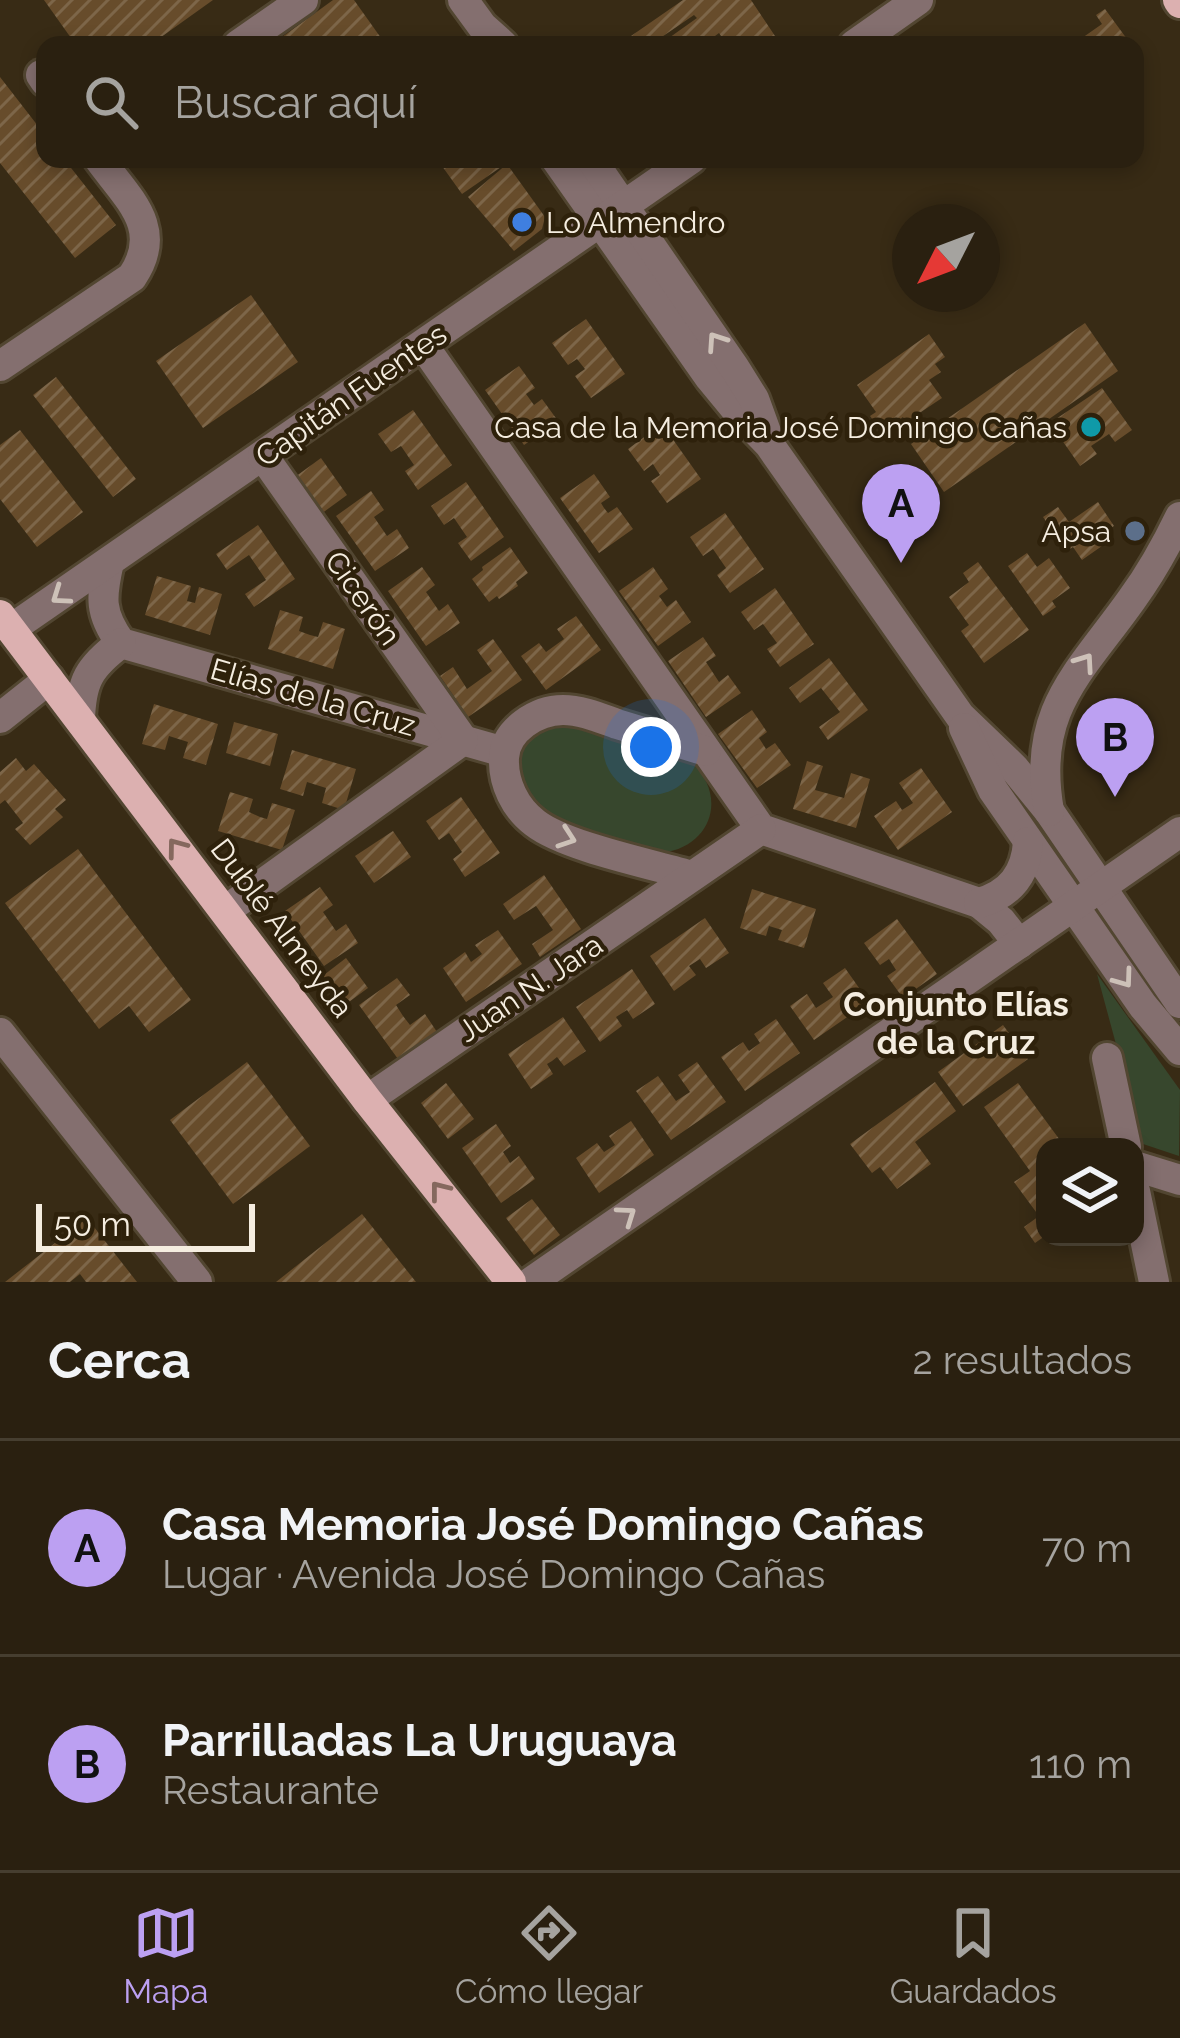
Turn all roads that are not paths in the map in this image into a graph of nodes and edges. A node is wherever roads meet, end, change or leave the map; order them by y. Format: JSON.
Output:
{"nodes":[{"id":1,"x":303,"y":0,"type":"edge"},
{"id":2,"x":464,"y":0,"type":"edge"},
{"id":3,"x":918,"y":0,"type":"edge"},
{"id":4,"x":251,"y":36,"type":"edge"},
{"id":5,"x":489,"y":36,"type":"edge"},
{"id":6,"x":867,"y":36,"type":"edge"},
{"id":7,"x":106,"y":168,"type":"edge"},
{"id":8,"x":565,"y":168,"type":"edge"},
{"id":9,"x":594,"y":168,"type":"edge"},
{"id":10,"x":678,"y":168,"type":"edge"},
{"id":11,"x":612,"y":214,"type":"junction"},
{"id":12,"x":424,"y":345,"type":"junction"},
{"id":13,"x":0,"y":366,"type":"edge"},
{"id":14,"x":263,"y":456,"type":"junction"},
{"id":15,"x":1180,"y":518,"type":"edge"},
{"id":16,"x":109,"y":562,"type":"junction"},
{"id":17,"x":6,"y":622,"type":"edge"},
{"id":18,"x":121,"y":643,"type":"junction"},
{"id":19,"x":49,"y":679,"type":"junction"},
{"id":20,"x":960,"y":716,"type":"junction"},
{"id":21,"x":0,"y":718,"type":"edge"},
{"id":22,"x":80,"y":720,"type":"junction"},
{"id":23,"x":463,"y":740,"type":"junction"},
{"id":24,"x":706,"y":751,"type":"junction"},
{"id":25,"x":504,"y":752,"type":"junction"},
{"id":26,"x":1048,"y":811,"type":"junction"},
{"id":27,"x":761,"y":830,"type":"junction"},
{"id":28,"x":1180,"y":832,"type":"edge"},
{"id":29,"x":1028,"y":842,"type":"junction"},
{"id":30,"x":692,"y":876,"type":"junction"},
{"id":31,"x":1102,"y":886,"type":"junction"},
{"id":32,"x":979,"y":903,"type":"junction"},
{"id":33,"x":1072,"y":906,"type":"junction"},
{"id":34,"x":224,"y":910,"type":"junction"},
{"id":35,"x":1019,"y":944,"type":"junction"},
{"id":36,"x":1180,"y":1003,"type":"edge"},
{"id":37,"x":0,"y":1033,"type":"edge"},
{"id":38,"x":1180,"y":1050,"type":"edge"},
{"id":39,"x":1107,"y":1058,"type":"dead end"},
{"id":40,"x":367,"y":1100,"type":"junction"},
{"id":41,"x":1124,"y":1138,"type":"edge"},
{"id":42,"x":1144,"y":1169,"type":"edge"},
{"id":43,"x":1180,"y":1180,"type":"edge"},
{"id":44,"x":1144,"y":1234,"type":"edge"},
{"id":45,"x":197,"y":1282,"type":"edge"},
{"id":46,"x":512,"y":1282,"type":"edge"},
{"id":47,"x":531,"y":1282,"type":"edge"},
{"id":48,"x":1154,"y":1282,"type":"edge"}],
"edges":[{"from":1,"to":4,"type":"street"},
{"from":2,"to":5,"type":"street"},
{"from":3,"to":6,"type":"street"},
{"from":7,"to":13,"type":"street"},
{"from":8,"to":11,"type":"street"},
{"from":9,"to":11,"type":"street"},
{"from":10,"to":11,"type":"street","name":"Capitán Fuentes"},
{"from":11,"to":12,"type":"street","name":"Capitán Fuentes"},
{"from":11,"to":20,"type":"street"},
{"from":12,"to":14,"type":"street","name":"Capitán Fuentes"},
{"from":12,"to":24,"type":"street"},
{"from":14,"to":16,"type":"street","name":"Capitán Fuentes"},
{"from":14,"to":23,"type":"street","name":"Cicerón"},
{"from":26,"to":15,"type":"street","one_way":true},
{"from":16,"to":17,"type":"street","name":"Capitán Fuentes","one_way":true},
{"from":16,"to":18,"type":"street"},
{"from":17,"to":19,"type":"main road","name":"Dublé Almeyda"},
{"from":18,"to":22,"type":"street"},
{"from":18,"to":23,"type":"street","name":"Elías de la Cruz"},
{"from":19,"to":21,"type":"street"},
{"from":19,"to":22,"type":"main road","name":"Dublé Almeyda"},
{"from":20,"to":26,"type":"street"},
{"from":20,"to":29,"type":"street"},
{"from":34,"to":22,"type":"main road","name":"Dublé Almeyda","one_way":true},
{"from":23,"to":25,"type":"street","name":"Elías de la Cruz"},
{"from":23,"to":34,"type":"street"},
{"from":24,"to":25,"type":"street"},
{"from":24,"to":27,"type":"street"},
{"from":25,"to":30,"type":"street","one_way":true},
{"from":26,"to":31,"type":"street"},
{"from":27,"to":30,"type":"street"},
{"from":27,"to":32,"type":"street"},
{"from":28,"to":31,"type":"street"},
{"from":29,"to":32,"type":"street"},
{"from":29,"to":33,"type":"street"},
{"from":30,"to":40,"type":"street","name":"Juan N. Jara"},
{"from":31,"to":33,"type":"street"},
{"from":31,"to":36,"type":"street"},
{"from":32,"to":35,"type":"street"},
{"from":33,"to":35,"type":"street"},
{"from":33,"to":38,"type":"street","one_way":true},
{"from":34,"to":40,"type":"main road","name":"Dublé Almeyda"},
{"from":47,"to":35,"type":"street","one_way":true},
{"from":37,"to":45,"type":"street"},
{"from":39,"to":41,"type":"street"},
{"from":46,"to":40,"type":"main road","name":"Dublé Almeyda","one_way":true},
{"from":42,"to":43,"type":"street"},
{"from":44,"to":48,"type":"street"}]}
